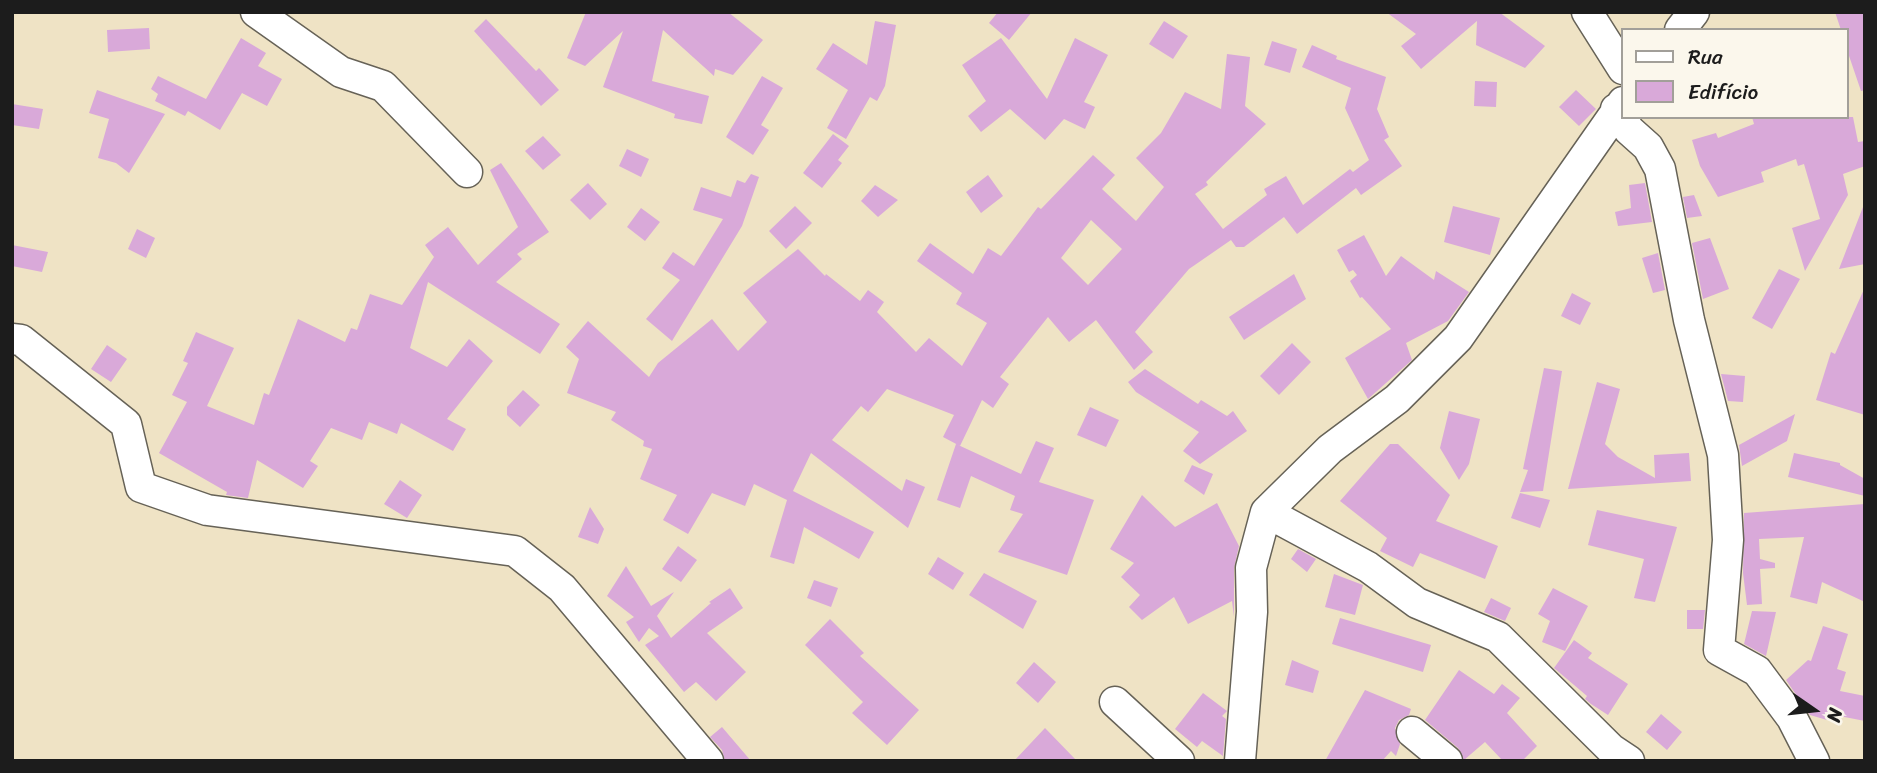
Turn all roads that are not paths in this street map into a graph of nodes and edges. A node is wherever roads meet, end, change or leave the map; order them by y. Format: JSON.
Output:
{"nodes":[{"id":1,"x":256,"y":12,"type":"edge"},
{"id":2,"x":1587,"y":12,"type":"edge"},
{"id":3,"x":1693,"y":12,"type":"edge"},
{"id":4,"x":1681,"y":28,"type":"edge"},
{"id":5,"x":1622,"y":67,"type":"edge"},
{"id":6,"x":1620,"y":106,"type":"edge"},
{"id":7,"x":1625,"y":119,"type":"edge"},
{"id":8,"x":467,"y":172,"type":"dead end"},
{"id":9,"x":12,"y":339,"type":"edge"},
{"id":10,"x":1266,"y":512,"type":"junction"},
{"id":11,"x":1115,"y":702,"type":"dead end"},
{"id":12,"x":1412,"y":732,"type":"dead end"},
{"id":13,"x":708,"y":761,"type":"edge"},
{"id":14,"x":1179,"y":761,"type":"edge"},
{"id":15,"x":1240,"y":761,"type":"edge"},
{"id":16,"x":1447,"y":761,"type":"edge"},
{"id":17,"x":1629,"y":761,"type":"edge"},
{"id":18,"x":1814,"y":761,"type":"edge"}],
"edges":[{"from":1,"to":8,"type":"street"},
{"from":2,"to":5,"type":"street"},
{"from":3,"to":4,"type":"street"},
{"from":6,"to":10,"type":"street"},
{"from":7,"to":18,"type":"street"},
{"from":9,"to":13,"type":"street"},
{"from":10,"to":15,"type":"street"},
{"from":10,"to":17,"type":"street"},
{"from":11,"to":14,"type":"street"},
{"from":12,"to":16,"type":"street"}]}
